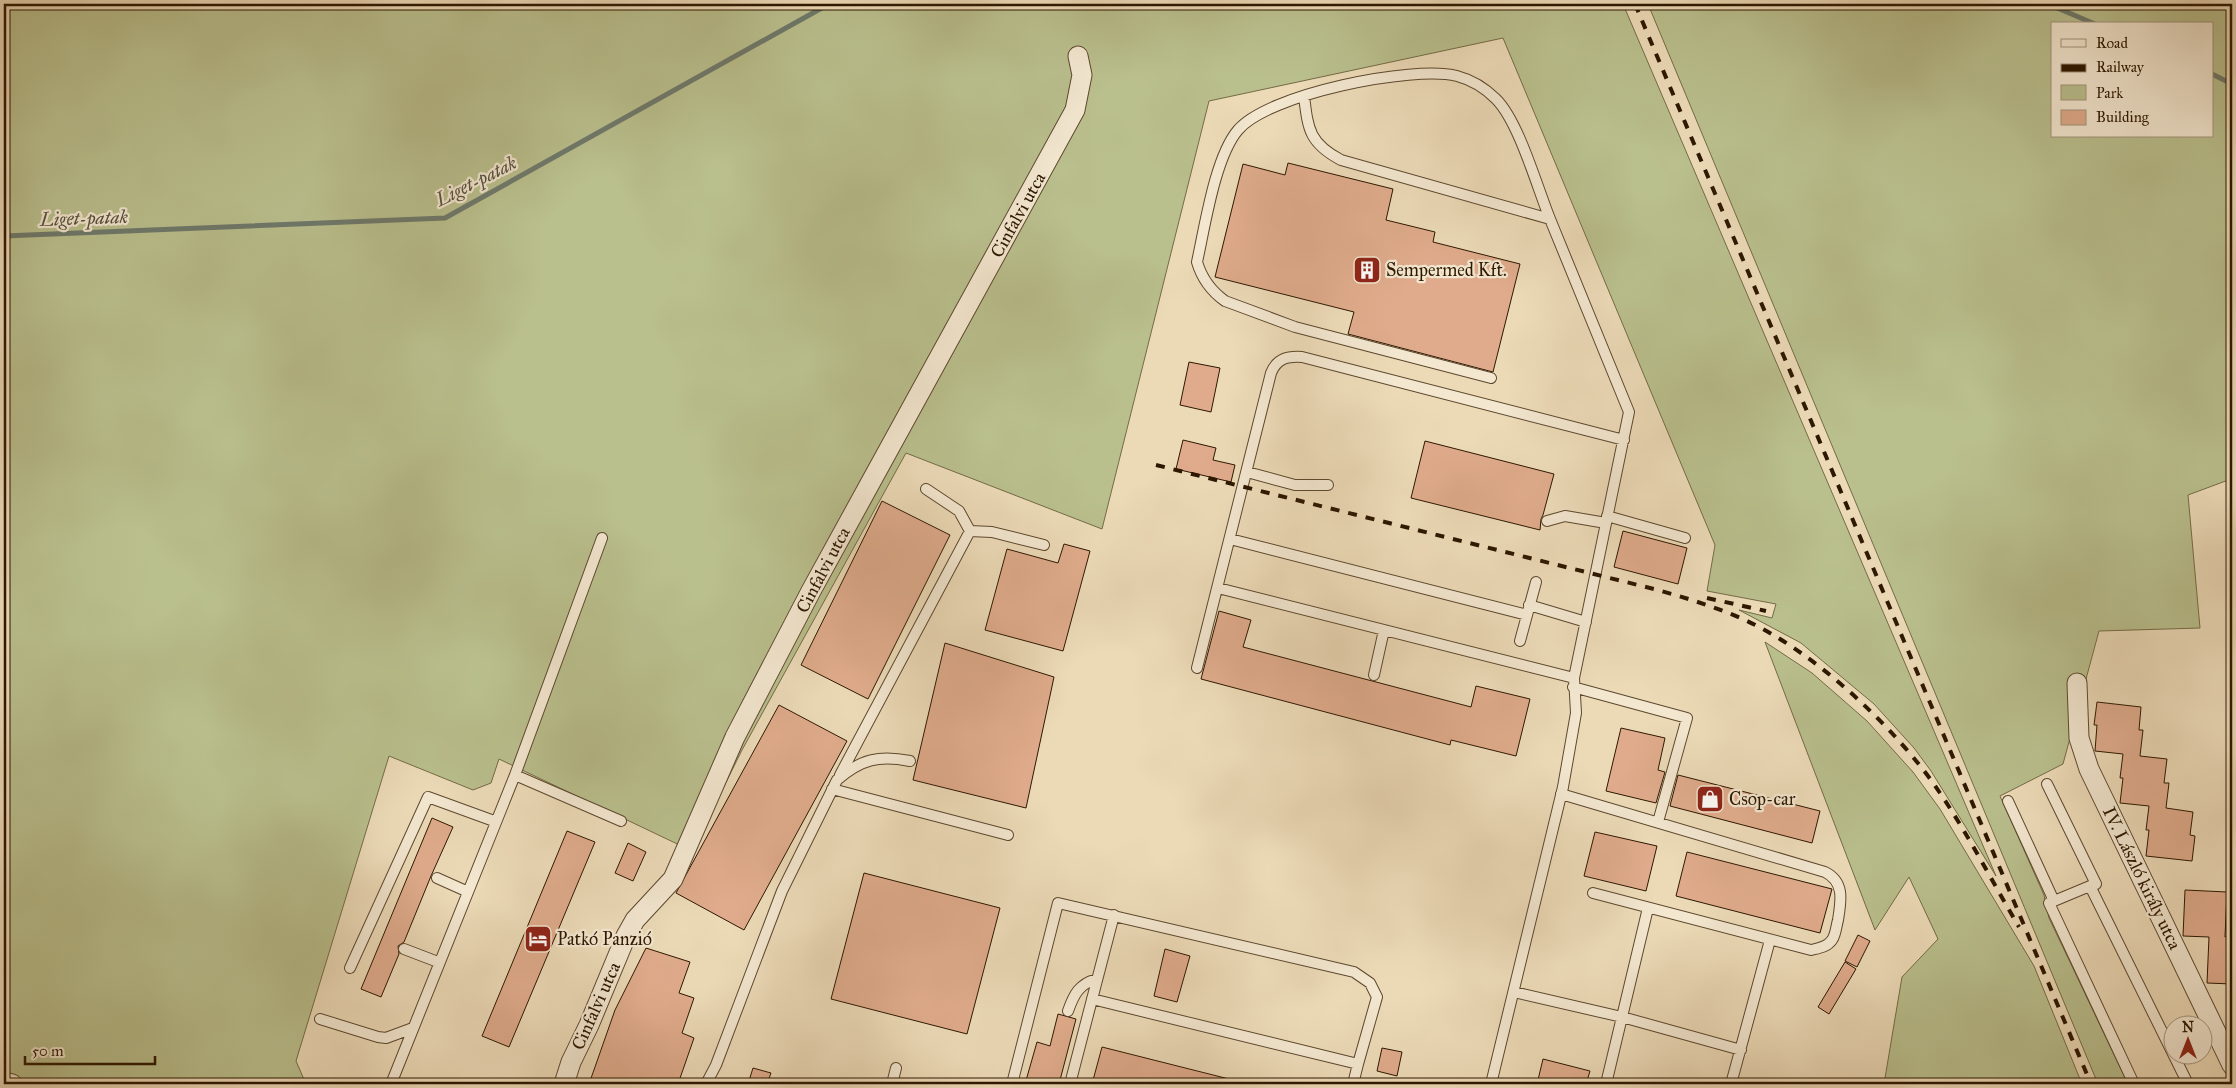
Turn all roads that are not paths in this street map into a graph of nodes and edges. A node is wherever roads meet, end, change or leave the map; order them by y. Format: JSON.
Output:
{"nodes":[{"id":1,"x":1078,"y":56,"type":"dead end"},
{"id":2,"x":1304,"y":96,"type":"junction"},
{"id":3,"x":1550,"y":219,"type":"junction"},
{"id":4,"x":1491,"y":378,"type":"dead end"},
{"id":5,"x":1624,"y":440,"type":"junction"},
{"id":6,"x":1247,"y":472,"type":"junction"},
{"id":7,"x":1328,"y":485,"type":"dead end"},
{"id":8,"x":926,"y":489,"type":"dead end"},
{"id":9,"x":1607,"y":520,"type":"junction"},
{"id":10,"x":1547,"y":521,"type":"dead end"},
{"id":11,"x":970,"y":531,"type":"junction"},
{"id":12,"x":602,"y":538,"type":"dead end"},
{"id":13,"x":1686,"y":538,"type":"dead end"},
{"id":14,"x":1230,"y":539,"type":"junction"},
{"id":15,"x":1044,"y":545,"type":"dead end"},
{"id":16,"x":1536,"y":582,"type":"dead end"},
{"id":17,"x":1218,"y":588,"type":"junction"},
{"id":18,"x":1528,"y":610,"type":"junction"},
{"id":19,"x":1586,"y":622,"type":"junction"},
{"id":20,"x":1384,"y":630,"type":"junction"},
{"id":21,"x":1520,"y":642,"type":"dead end"},
{"id":22,"x":1196,"y":668,"type":"dead end"},
{"id":23,"x":1374,"y":675,"type":"dead end"},
{"id":24,"x":1574,"y":682,"type":"junction"},
{"id":25,"x":2077,"y":683,"type":"dead end"},
{"id":26,"x":910,"y":761,"type":"dead end"},
{"id":27,"x":515,"y":775,"type":"junction"},
{"id":28,"x":834,"y":784,"type":"junction"},
{"id":29,"x":2047,"y":784,"type":"dead end"},
{"id":30,"x":1561,"y":794,"type":"junction"},
{"id":31,"x":2008,"y":801,"type":"dead end"},
{"id":32,"x":494,"y":821,"type":"junction"},
{"id":33,"x":621,"y":821,"type":"dead end"},
{"id":34,"x":1658,"y":822,"type":"junction"},
{"id":35,"x":1008,"y":835,"type":"dead end"},
{"id":36,"x":437,"y":878,"type":"dead end"},
{"id":37,"x":2090,"y":886,"type":"junction"},
{"id":38,"x":466,"y":891,"type":"junction"},
{"id":39,"x":1593,"y":893,"type":"dead end"},
{"id":40,"x":2054,"y":901,"type":"junction"},
{"id":41,"x":1648,"y":908,"type":"junction"},
{"id":42,"x":1114,"y":915,"type":"junction"},
{"id":43,"x":1770,"y":940,"type":"junction"},
{"id":44,"x":404,"y":949,"type":"dead end"},
{"id":45,"x":438,"y":962,"type":"junction"},
{"id":46,"x":350,"y":968,"type":"dead end"},
{"id":47,"x":1097,"y":979,"type":"junction"},
{"id":48,"x":1514,"y":992,"type":"junction"},
{"id":49,"x":1092,"y":999,"type":"junction"},
{"id":50,"x":1068,"y":1011,"type":"dead end"},
{"id":51,"x":1622,"y":1017,"type":"junction"},
{"id":52,"x":320,"y":1019,"type":"dead end"},
{"id":53,"x":413,"y":1028,"type":"junction"},
{"id":54,"x":1742,"y":1050,"type":"junction"},
{"id":55,"x":1358,"y":1064,"type":"junction"},
{"id":56,"x":2232,"y":1065,"type":"edge"},
{"id":57,"x":896,"y":1068,"type":"dead end"},
{"id":58,"x":4,"y":1082,"type":"edge"},
{"id":59,"x":12,"y":1084,"type":"edge"},
{"id":60,"x":391,"y":1084,"type":"edge"},
{"id":61,"x":564,"y":1084,"type":"edge"},
{"id":62,"x":706,"y":1084,"type":"edge"},
{"id":63,"x":892,"y":1084,"type":"edge"},
{"id":64,"x":1012,"y":1084,"type":"edge"},
{"id":65,"x":1070,"y":1084,"type":"edge"},
{"id":66,"x":1353,"y":1084,"type":"edge"},
{"id":67,"x":1491,"y":1084,"type":"edge"},
{"id":68,"x":1606,"y":1084,"type":"edge"},
{"id":69,"x":1731,"y":1084,"type":"edge"},
{"id":70,"x":2134,"y":1084,"type":"edge"},
{"id":71,"x":2188,"y":1084,"type":"edge"}],
"edges":[{"from":1,"to":61,"type":"street","name":"Cinfalvi utca"},
{"from":2,"to":3,"type":"lane"},
{"from":2,"to":3,"type":"lane"},
{"from":2,"to":4,"type":"lane"},
{"from":3,"to":5,"type":"lane"},
{"from":5,"to":6,"type":"lane"},
{"from":5,"to":9,"type":"lane"},
{"from":6,"to":7,"type":"lane"},
{"from":6,"to":14,"type":"lane"},
{"from":8,"to":11,"type":"lane"},
{"from":9,"to":10,"type":"lane"},
{"from":9,"to":13,"type":"lane"},
{"from":9,"to":19,"type":"lane"},
{"from":11,"to":15,"type":"lane"},
{"from":11,"to":28,"type":"lane"},
{"from":12,"to":27,"type":"lane"},
{"from":14,"to":17,"type":"lane"},
{"from":14,"to":18,"type":"lane"},
{"from":16,"to":18,"type":"lane"},
{"from":17,"to":20,"type":"lane"},
{"from":17,"to":22,"type":"lane"},
{"from":18,"to":19,"type":"lane"},
{"from":18,"to":21,"type":"lane"},
{"from":19,"to":24,"type":"lane"},
{"from":20,"to":23,"type":"lane"},
{"from":20,"to":24,"type":"lane"},
{"from":24,"to":30,"type":"lane"},
{"from":24,"to":34,"type":"lane"},
{"from":25,"to":56,"type":"street","name":"IV. László király utca"},
{"from":26,"to":28,"type":"lane"},
{"from":27,"to":32,"type":"lane"},
{"from":27,"to":33,"type":"lane"},
{"from":28,"to":35,"type":"lane"},
{"from":28,"to":62,"type":"lane"},
{"from":29,"to":37,"type":"lane"},
{"from":30,"to":34,"type":"lane"},
{"from":30,"to":48,"type":"lane"},
{"from":31,"to":40,"type":"lane"},
{"from":32,"to":38,"type":"lane"},
{"from":32,"to":46,"type":"lane"},
{"from":34,"to":43,"type":"lane"},
{"from":36,"to":38,"type":"lane"},
{"from":37,"to":40,"type":"lane"},
{"from":37,"to":71,"type":"lane"},
{"from":38,"to":45,"type":"lane"},
{"from":39,"to":41,"type":"lane"},
{"from":40,"to":70,"type":"lane"},
{"from":41,"to":43,"type":"lane"},
{"from":41,"to":51,"type":"lane"},
{"from":42,"to":47,"type":"lane"},
{"from":42,"to":55,"type":"lane"},
{"from":42,"to":64,"type":"lane"},
{"from":43,"to":54,"type":"lane"},
{"from":44,"to":45,"type":"lane"},
{"from":45,"to":53,"type":"lane"},
{"from":47,"to":49,"type":"lane"},
{"from":47,"to":50,"type":"lane"},
{"from":48,"to":51,"type":"lane"},
{"from":48,"to":67,"type":"lane"},
{"from":49,"to":55,"type":"lane"},
{"from":49,"to":65,"type":"lane"},
{"from":51,"to":54,"type":"lane"},
{"from":51,"to":68,"type":"lane"},
{"from":52,"to":53,"type":"lane"},
{"from":53,"to":60,"type":"lane"},
{"from":54,"to":69,"type":"lane"},
{"from":55,"to":66,"type":"lane"},
{"from":57,"to":63,"type":"lane"},
{"from":58,"to":59,"type":"street"}]}
